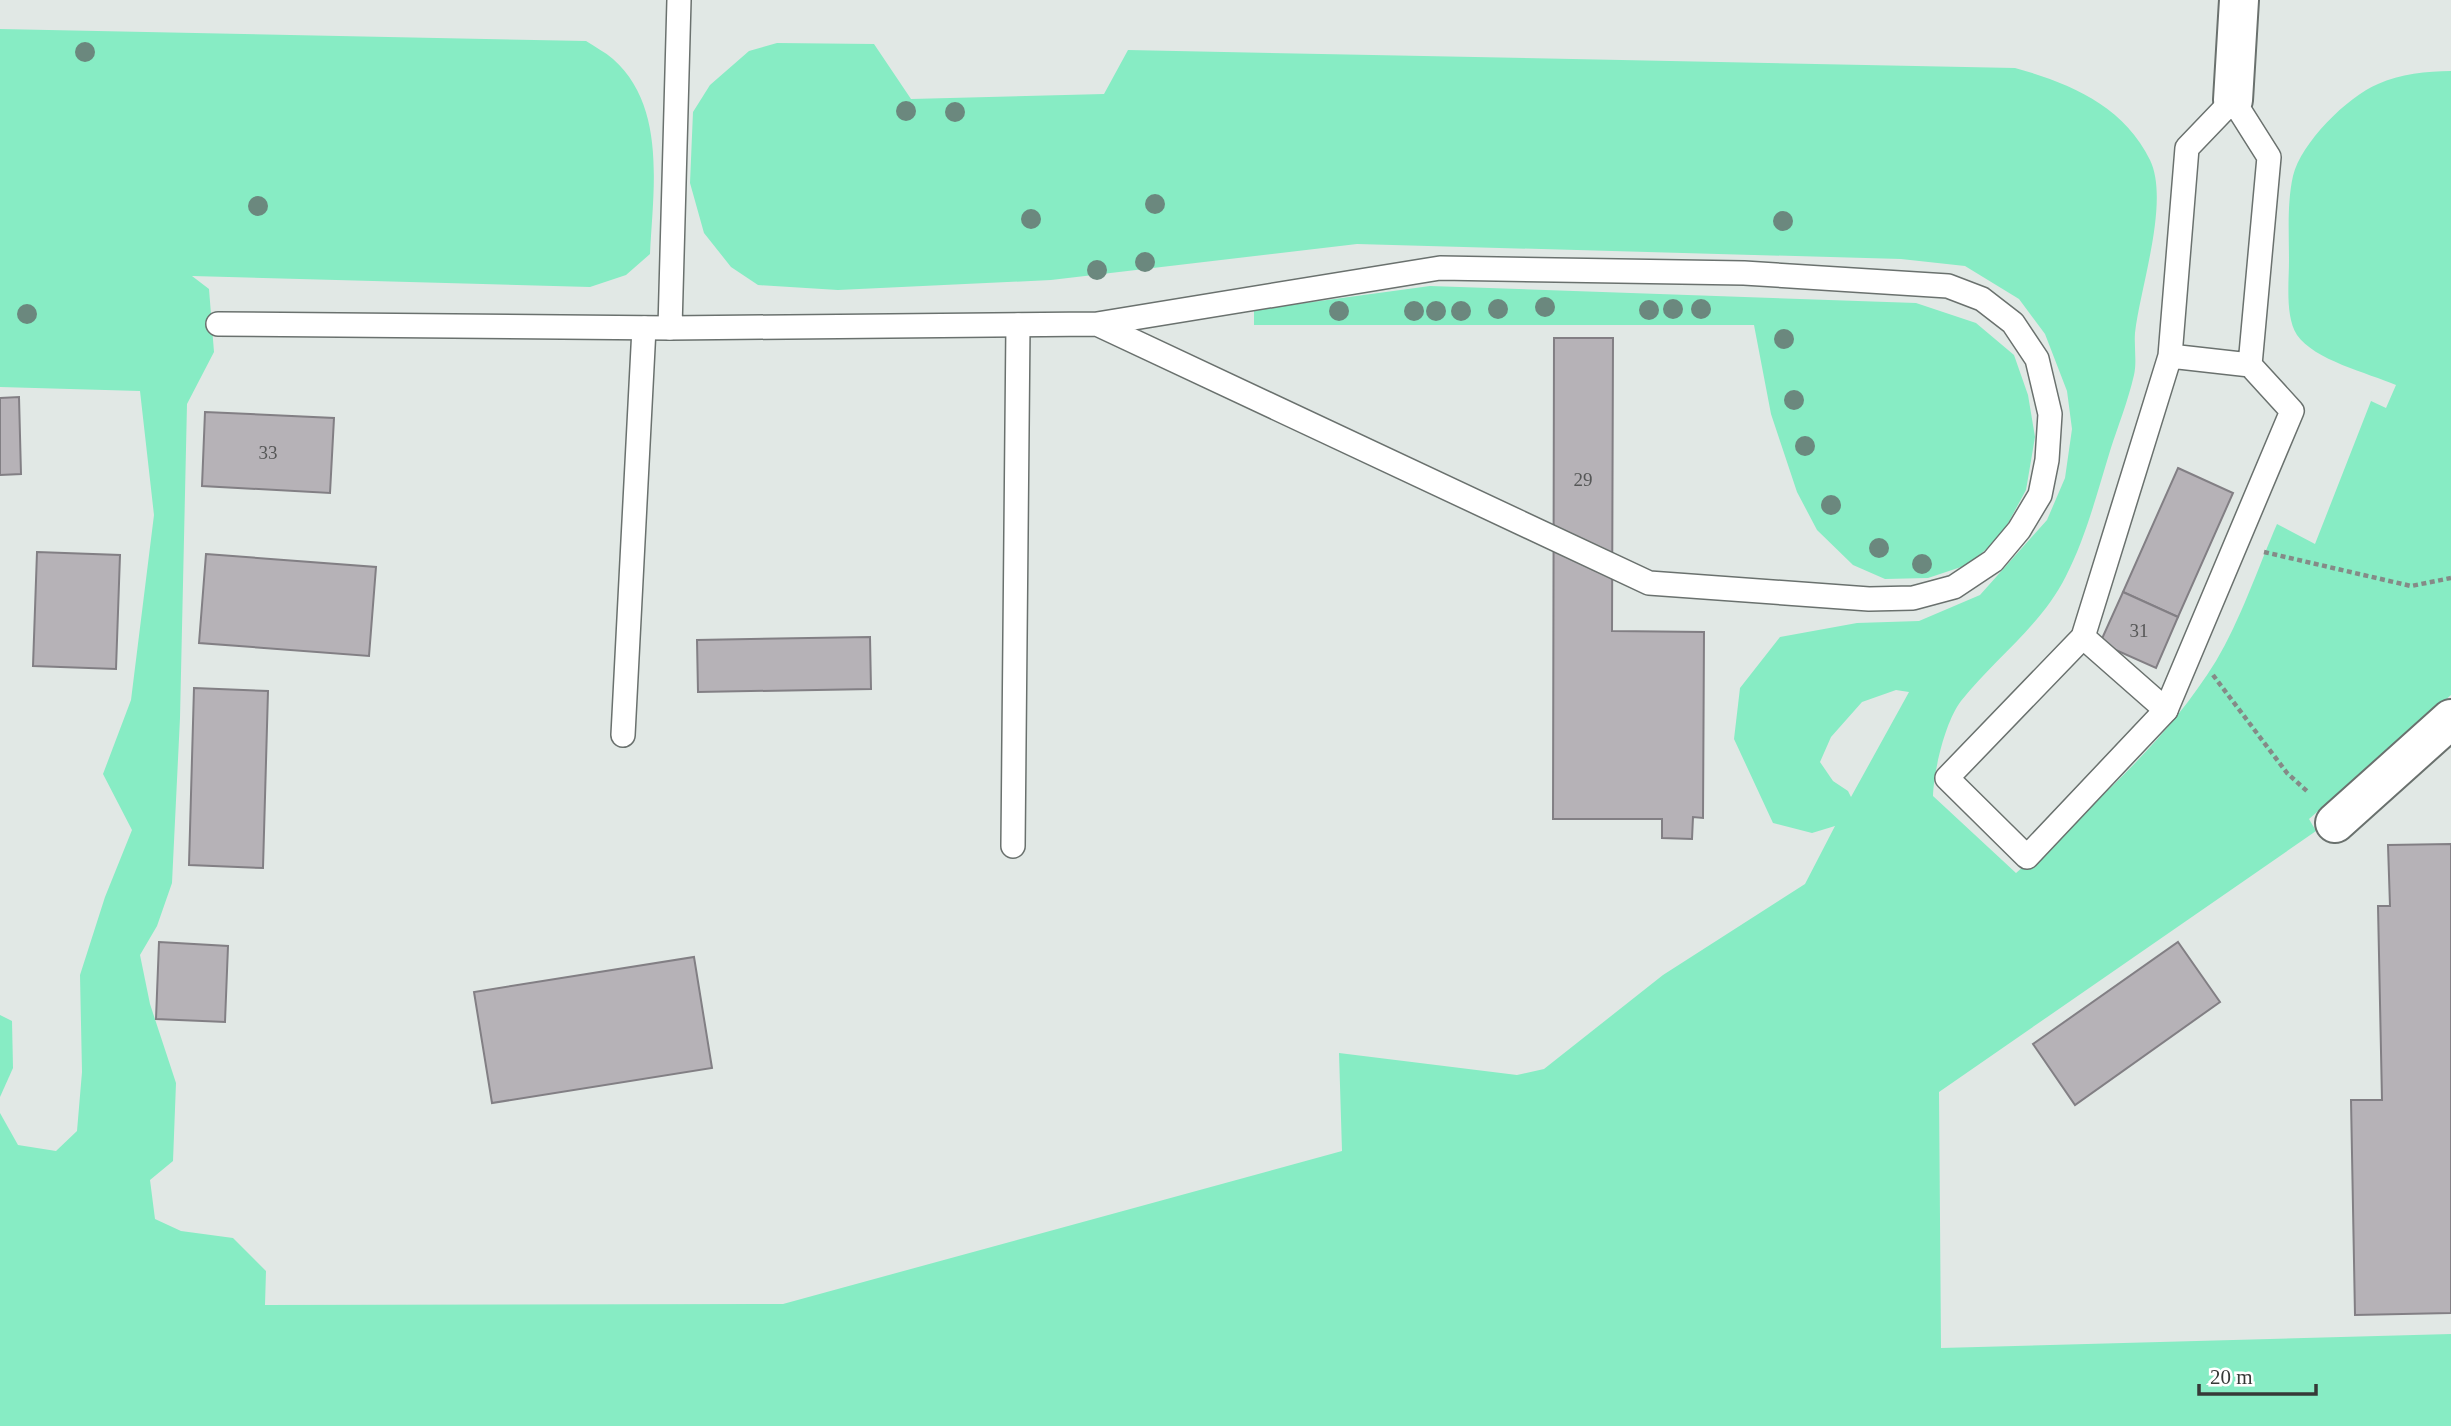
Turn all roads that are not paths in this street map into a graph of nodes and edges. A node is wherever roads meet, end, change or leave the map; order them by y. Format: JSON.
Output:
{"nodes":[{"id":1,"x":680,"y":0,"type":"edge"},
{"id":2,"x":2239,"y":0,"type":"edge"},
{"id":3,"x":2233,"y":100,"type":"junction"},
{"id":4,"x":218,"y":324,"type":"dead end"},
{"id":5,"x":1097,"y":324,"type":"junction"},
{"id":6,"x":1018,"y":325,"type":"junction"},
{"id":7,"x":644,"y":328,"type":"junction"},
{"id":8,"x":670,"y":328,"type":"junction"},
{"id":9,"x":2170,"y":356,"type":"junction"},
{"id":10,"x":2250,"y":365,"type":"junction"},
{"id":11,"x":2083,"y":637,"type":"junction"},
{"id":12,"x":2166,"y":710,"type":"junction"},
{"id":13,"x":2451,"y":719,"type":"edge"},
{"id":14,"x":623,"y":735,"type":"dead end"},
{"id":15,"x":2335,"y":822,"type":"road end"},
{"id":16,"x":1013,"y":846,"type":"dead end"}],
"edges":[{"from":1,"to":8,"type":"lane"},
{"from":2,"to":3,"type":"street"},
{"from":3,"to":9,"type":"lane"},
{"from":3,"to":10,"type":"lane"},
{"from":4,"to":7,"type":"lane"},
{"from":5,"to":5,"type":"lane"},
{"from":5,"to":6,"type":"lane"},
{"from":6,"to":8,"type":"lane"},
{"from":6,"to":16,"type":"lane"},
{"from":7,"to":8,"type":"lane"},
{"from":7,"to":14,"type":"lane"},
{"from":9,"to":10,"type":"lane"},
{"from":9,"to":11,"type":"lane"},
{"from":10,"to":12,"type":"lane"},
{"from":11,"to":12,"type":"lane"},
{"from":11,"to":12,"type":"lane"},
{"from":13,"to":15,"type":"street"}]}
